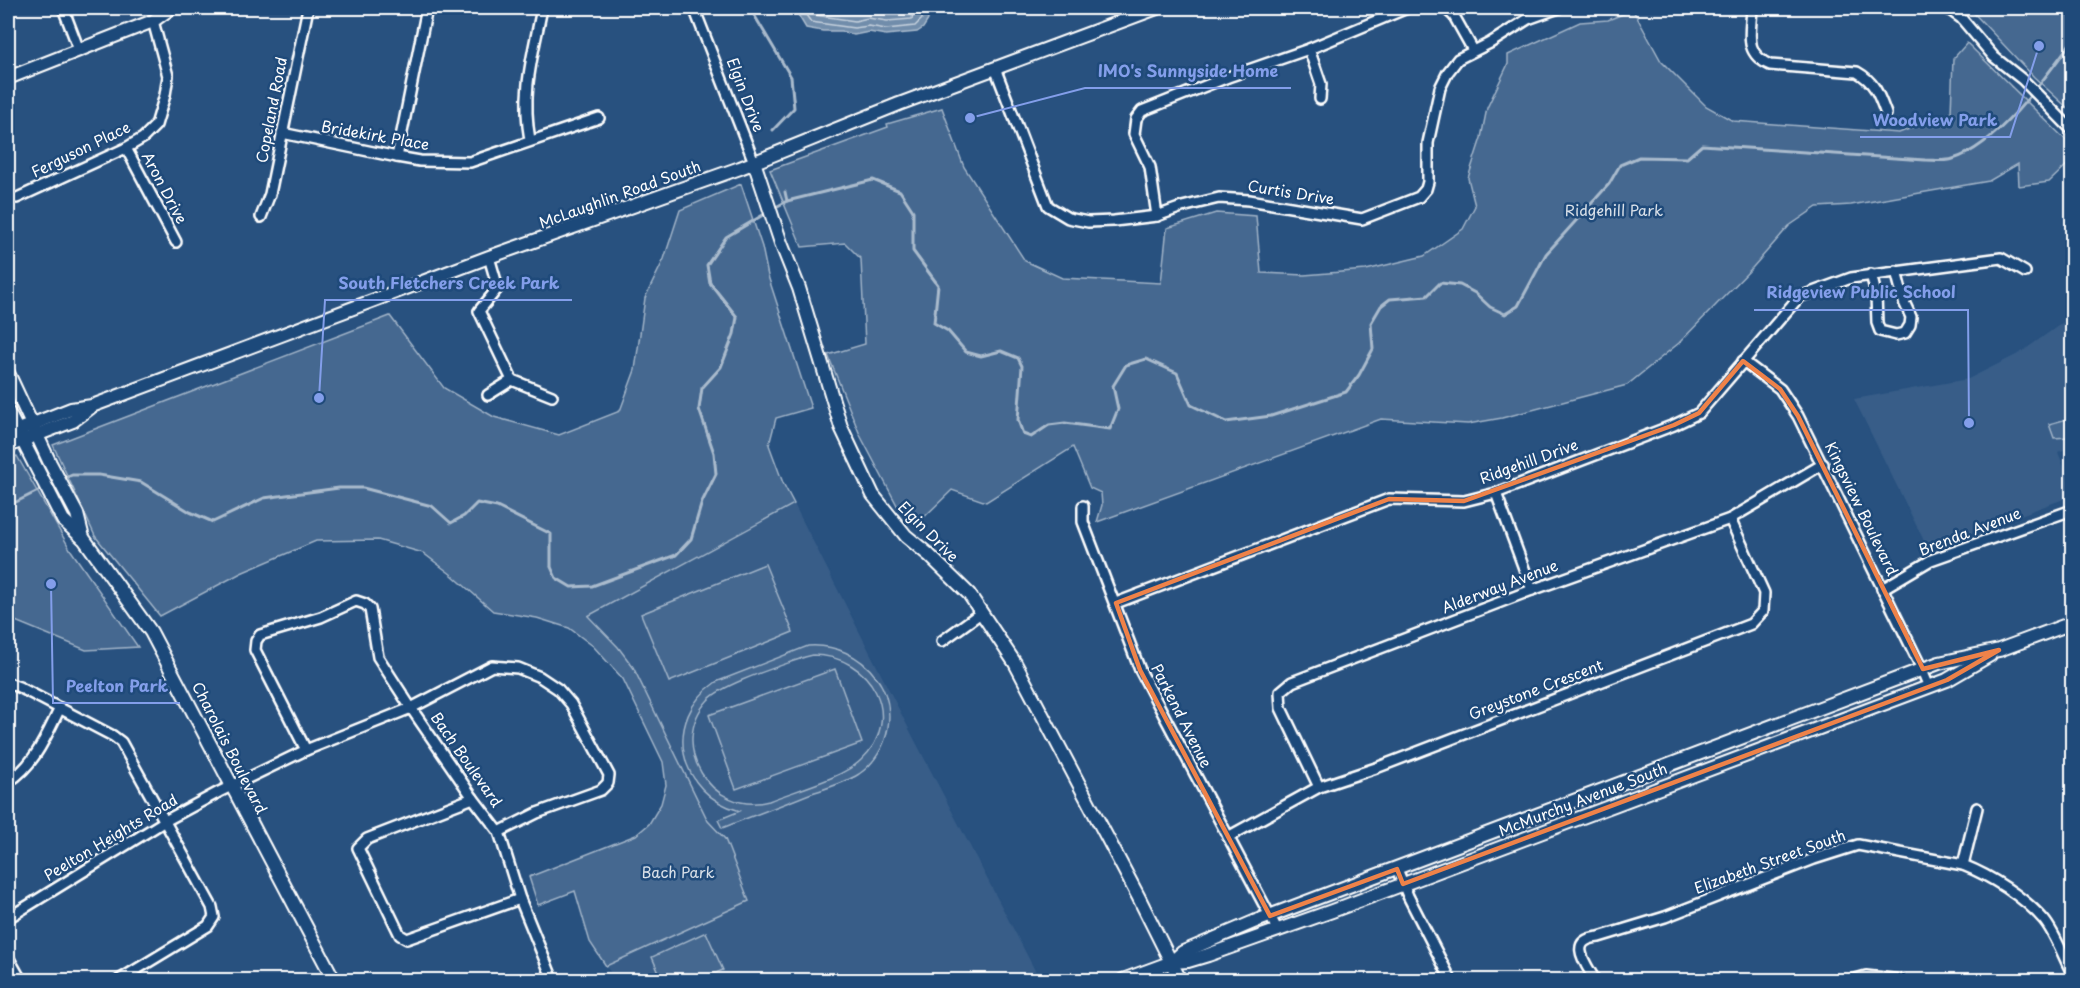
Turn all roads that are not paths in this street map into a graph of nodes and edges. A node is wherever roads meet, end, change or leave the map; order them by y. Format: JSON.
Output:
{"nodes":[{"id":1,"x":63,"y":8,"type":"edge"},
{"id":2,"x":171,"y":8,"type":"edge"},
{"id":3,"x":308,"y":8,"type":"edge"},
{"id":4,"x":427,"y":8,"type":"edge"},
{"id":5,"x":542,"y":8,"type":"edge"},
{"id":6,"x":694,"y":8,"type":"edge"},
{"id":7,"x":1156,"y":8,"type":"edge"},
{"id":8,"x":1407,"y":8,"type":"edge"},
{"id":9,"x":1445,"y":8,"type":"edge"},
{"id":10,"x":1558,"y":8,"type":"edge"},
{"id":11,"x":1752,"y":8,"type":"edge"},
{"id":12,"x":1947,"y":8,"type":"edge"},
{"id":13,"x":153,"y":21,"type":"junction"},
{"id":14,"x":1309,"y":49,"type":"junction"},
{"id":15,"x":79,"y":50,"type":"junction"},
{"id":16,"x":1473,"y":50,"type":"junction"},
{"id":17,"x":995,"y":68,"type":"junction"},
{"id":18,"x":8,"y":78,"type":"edge"},
{"id":19,"x":1320,"y":99,"type":"dead end"},
{"id":20,"x":1886,"y":114,"type":"dead end"},
{"id":21,"x":599,"y":118,"type":"dead end"},
{"id":22,"x":2073,"y":130,"type":"edge"},
{"id":23,"x":282,"y":134,"type":"junction"},
{"id":24,"x":530,"y":140,"type":"junction"},
{"id":25,"x":126,"y":148,"type":"junction"},
{"id":26,"x":397,"y":157,"type":"junction"},
{"id":27,"x":754,"y":162,"type":"junction"},
{"id":28,"x":17,"y":198,"type":"dead end"},
{"id":29,"x":1157,"y":216,"type":"junction"},
{"id":30,"x":261,"y":217,"type":"dead end"},
{"id":31,"x":176,"y":242,"type":"dead end"},
{"id":32,"x":489,"y":257,"type":"junction"},
{"id":33,"x":1896,"y":271,"type":"junction"},
{"id":34,"x":2025,"y":272,"type":"dead end"},
{"id":35,"x":1871,"y":274,"type":"junction"},
{"id":36,"x":1743,"y":361,"type":"junction"},
{"id":37,"x":8,"y":373,"type":"edge"},
{"id":38,"x":512,"y":380,"type":"junction"},
{"id":39,"x":488,"y":395,"type":"dead end"},
{"id":40,"x":552,"y":396,"type":"dead end"},
{"id":41,"x":8,"y":412,"type":"edge"},
{"id":42,"x":35,"y":429,"type":"junction"},
{"id":43,"x":15,"y":435,"type":"edge"},
{"id":44,"x":8,"y":446,"type":"edge"},
{"id":45,"x":1823,"y":464,"type":"junction"},
{"id":46,"x":1496,"y":492,"type":"junction"},
{"id":47,"x":1083,"y":506,"type":"dead end"},
{"id":48,"x":2073,"y":510,"type":"edge"},
{"id":49,"x":1730,"y":519,"type":"junction"},
{"id":50,"x":84,"y":539,"type":"junction"},
{"id":51,"x":1882,"y":589,"type":"junction"},
{"id":52,"x":1532,"y":590,"type":"junction"},
{"id":53,"x":1116,"y":603,"type":"junction"},
{"id":54,"x":982,"y":612,"type":"junction"},
{"id":55,"x":2073,"y":623,"type":"edge"},
{"id":56,"x":942,"y":641,"type":"dead end"},
{"id":57,"x":1999,"y":650,"type":"junction"},
{"id":58,"x":1922,"y":669,"type":"junction"},
{"id":59,"x":8,"y":683,"type":"edge"},
{"id":60,"x":1929,"y":687,"type":"junction"},
{"id":61,"x":60,"y":708,"type":"junction"},
{"id":62,"x":411,"y":708,"type":"junction"},
{"id":63,"x":306,"y":750,"type":"junction"},
{"id":64,"x":8,"y":782,"type":"edge"},
{"id":65,"x":231,"y":787,"type":"junction"},
{"id":66,"x":1318,"y":787,"type":"junction"},
{"id":67,"x":473,"y":798,"type":"junction"},
{"id":68,"x":1977,"y":808,"type":"dead end"},
{"id":69,"x":165,"y":821,"type":"junction"},
{"id":70,"x":499,"y":832,"type":"junction"},
{"id":71,"x":1228,"y":837,"type":"junction"},
{"id":72,"x":1963,"y":865,"type":"junction"},
{"id":73,"x":1397,"y":869,"type":"junction"},
{"id":74,"x":1403,"y":884,"type":"junction"},
{"id":75,"x":520,"y":899,"type":"junction"},
{"id":76,"x":1270,"y":916,"type":"junction"},
{"id":77,"x":8,"y":918,"type":"edge"},
{"id":78,"x":1278,"y":931,"type":"junction"},
{"id":79,"x":8,"y":957,"type":"edge"},
{"id":80,"x":1172,"y":962,"type":"junction"},
{"id":81,"x":2073,"y":973,"type":"edge"},
{"id":82,"x":21,"y":981,"type":"edge"},
{"id":83,"x":119,"y":981,"type":"edge"},
{"id":84,"x":334,"y":981,"type":"edge"},
{"id":85,"x":553,"y":981,"type":"edge"},
{"id":86,"x":1123,"y":981,"type":"edge"},
{"id":87,"x":1180,"y":981,"type":"edge"},
{"id":88,"x":1451,"y":981,"type":"edge"},
{"id":89,"x":1595,"y":981,"type":"edge"},
{"id":90,"x":1852,"y":981,"type":"edge"},
{"id":91,"x":1901,"y":981,"type":"edge"}],
"edges":[{"from":1,"to":15,"type":"street"},
{"from":2,"to":13,"type":"street"},
{"from":3,"to":23,"type":"street","name":"Copeland Road"},
{"from":4,"to":26,"type":"street"},
{"from":5,"to":24,"type":"street"},
{"from":6,"to":27,"type":"street","name":"Elgin Drive"},
{"from":7,"to":17,"type":"street","name":"McLaughlin Road South"},
{"from":8,"to":14,"type":"street"},
{"from":9,"to":16,"type":"street"},
{"from":10,"to":16,"type":"street","name":"Curtis Drive"},
{"from":11,"to":20,"type":"street"},
{"from":12,"to":22,"type":"street"},
{"from":13,"to":15,"type":"street"},
{"from":13,"to":25,"type":"street","name":"Ferguson Place"},
{"from":14,"to":19,"type":"street"},
{"from":14,"to":29,"type":"street"},
{"from":15,"to":18,"type":"street"},
{"from":16,"to":29,"type":"street","name":"Curtis Drive"},
{"from":17,"to":27,"type":"street","name":"McLaughlin Road South"},
{"from":17,"to":29,"type":"street","name":"Curtis Drive"},
{"from":21,"to":24,"type":"street","name":"Bridekirk Place"},
{"from":23,"to":26,"type":"street","name":"Bridekirk Place"},
{"from":23,"to":30,"type":"street","name":"Copeland Road"},
{"from":24,"to":26,"type":"street","name":"Bridekirk Place"},
{"from":25,"to":28,"type":"street","name":"Ferguson Place"},
{"from":25,"to":31,"type":"street","name":"Aron Drive"},
{"from":27,"to":32,"type":"street","name":"McLaughlin Road South"},
{"from":27,"to":54,"type":"street","name":"Elgin Drive"},
{"from":32,"to":38,"type":"street"},
{"from":32,"to":42,"type":"street","name":"McLaughlin Road South"},
{"from":33,"to":34,"type":"street","name":"Ridgehill Drive"},
{"from":33,"to":35,"type":"street","name":"Ridgehill Drive"},
{"from":33,"to":35,"type":"street"},
{"from":35,"to":36,"type":"street","name":"Ridgehill Drive"},
{"from":36,"to":45,"type":"street","name":"Kingsview Boulevard"},
{"from":36,"to":46,"type":"street","name":"Ridgehill Drive"},
{"from":37,"to":42,"type":"street","name":"Charolais Boulevard"},
{"from":38,"to":39,"type":"street"},
{"from":38,"to":40,"type":"street"},
{"from":41,"to":43,"type":"street","name":"Charolais Boulevard"},
{"from":42,"to":43,"type":"street","name":"McLaughlin Road South"},
{"from":42,"to":50,"type":"street","name":"Charolais Boulevard"},
{"from":43,"to":44,"type":"street","name":"McLaughlin Road South"},
{"from":43,"to":50,"type":"street","name":"Charolais Boulevard"},
{"from":45,"to":49,"type":"street","name":"Alderway Avenue"},
{"from":45,"to":51,"type":"street","name":"Kingsview Boulevard"},
{"from":46,"to":52,"type":"street"},
{"from":46,"to":53,"type":"street","name":"Ridgehill Drive"},
{"from":47,"to":53,"type":"street","name":"Parkend Avenue"},
{"from":48,"to":51,"type":"street","name":"Brenda Avenue"},
{"from":49,"to":52,"type":"street","name":"Alderway Avenue"},
{"from":49,"to":66,"type":"street","name":"Greystone Crescent"},
{"from":50,"to":65,"type":"street","name":"Charolais Boulevard"},
{"from":51,"to":58,"type":"street","name":"Kingsview Boulevard"},
{"from":52,"to":66,"type":"street","name":"Alderway Avenue"},
{"from":53,"to":71,"type":"street","name":"Parkend Avenue"},
{"from":54,"to":56,"type":"street"},
{"from":54,"to":80,"type":"street","name":"Elgin Drive"},
{"from":55,"to":57,"type":"street","name":"McMurchy Avenue South"},
{"from":57,"to":58,"type":"street","name":"McMurchy Avenue South"},
{"from":57,"to":60,"type":"street","name":"McMurchy Avenue South"},
{"from":58,"to":60,"type":"street","name":"Kingsview Boulevard"},
{"from":58,"to":73,"type":"street","name":"McMurchy Avenue South"},
{"from":59,"to":61,"type":"street"},
{"from":60,"to":74,"type":"street","name":"McMurchy Avenue South"},
{"from":61,"to":64,"type":"street"},
{"from":61,"to":69,"type":"street"},
{"from":62,"to":63,"type":"street","name":"Bach Boulevard"},
{"from":62,"to":63,"type":"street"},
{"from":62,"to":67,"type":"street","name":"Bach Boulevard"},
{"from":62,"to":70,"type":"street"},
{"from":63,"to":65,"type":"street","name":"Bach Boulevard"},
{"from":65,"to":69,"type":"street","name":"Peelton Heights Road"},
{"from":65,"to":84,"type":"street","name":"Charolais Boulevard"},
{"from":66,"to":71,"type":"street","name":"Greystone Crescent"},
{"from":67,"to":70,"type":"street","name":"Bach Boulevard"},
{"from":67,"to":75,"type":"street"},
{"from":68,"to":72,"type":"street"},
{"from":69,"to":77,"type":"street","name":"Peelton Heights Road"},
{"from":69,"to":83,"type":"street"},
{"from":70,"to":75,"type":"street","name":"Bach Boulevard"},
{"from":71,"to":76,"type":"street","name":"Parkend Avenue"},
{"from":72,"to":81,"type":"street","name":"Elizabeth Street South"},
{"from":72,"to":89,"type":"street","name":"Elizabeth Street South"},
{"from":73,"to":74,"type":"street"},
{"from":73,"to":76,"type":"street","name":"McMurchy Avenue South"},
{"from":74,"to":78,"type":"street","name":"McMurchy Avenue South"},
{"from":74,"to":88,"type":"street"},
{"from":75,"to":85,"type":"street","name":"Bach Boulevard"},
{"from":76,"to":78,"type":"street","name":"Parkend Avenue"},
{"from":76,"to":80,"type":"street","name":"McMurchy Avenue South"},
{"from":78,"to":80,"type":"street","name":"McMurchy Avenue South"},
{"from":79,"to":82,"type":"street"},
{"from":80,"to":86,"type":"street","name":"McMurchy Avenue South"},
{"from":80,"to":87,"type":"street","name":"Elgin Drive"},
{"from":90,"to":91,"type":"street"}]}
